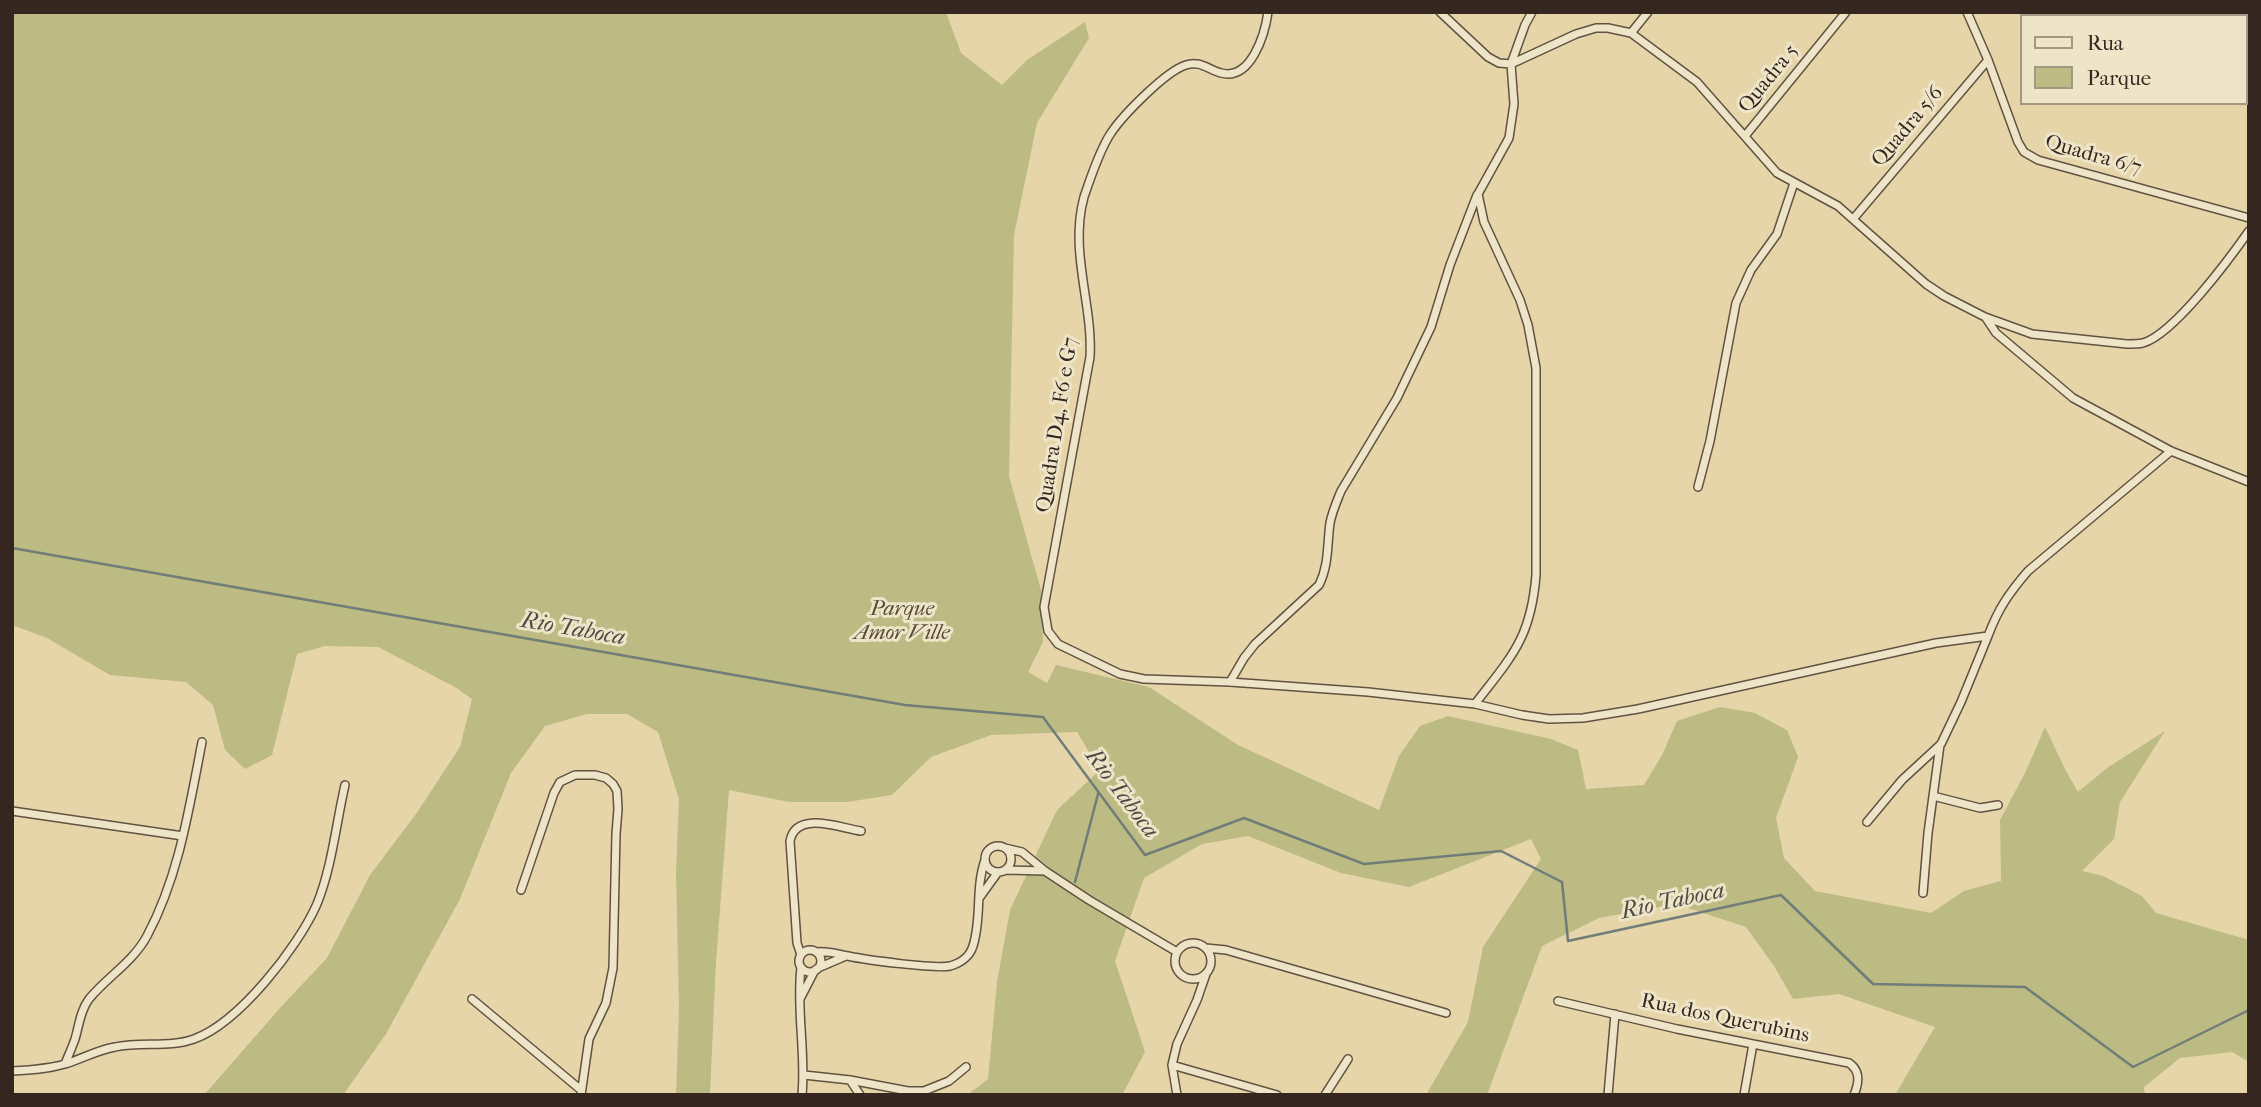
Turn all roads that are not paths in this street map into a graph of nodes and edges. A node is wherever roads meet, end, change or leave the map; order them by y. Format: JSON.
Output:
{"nodes":[{"id":1,"x":1268,"y":12,"type":"edge"},
{"id":2,"x":1440,"y":12,"type":"edge"},
{"id":3,"x":1532,"y":12,"type":"edge"},
{"id":4,"x":1648,"y":12,"type":"edge"},
{"id":5,"x":1846,"y":12,"type":"edge"},
{"id":6,"x":1967,"y":12,"type":"edge"},
{"id":7,"x":1631,"y":33,"type":"junction"},
{"id":8,"x":1988,"y":60,"type":"junction"},
{"id":9,"x":1511,"y":64,"type":"junction"},
{"id":10,"x":1745,"y":136,"type":"junction"},
{"id":11,"x":1794,"y":183,"type":"junction"},
{"id":12,"x":1478,"y":194,"type":"junction"},
{"id":13,"x":1854,"y":218,"type":"junction"},
{"id":14,"x":2249,"y":218,"type":"edge"},
{"id":15,"x":2249,"y":231,"type":"edge"},
{"id":16,"x":2249,"y":245,"type":"edge"},
{"id":17,"x":2236,"y":249,"type":"junction"},
{"id":18,"x":1985,"y":317,"type":"junction"},
{"id":19,"x":2171,"y":450,"type":"junction"},
{"id":20,"x":2249,"y":482,"type":"edge"},
{"id":21,"x":1698,"y":487,"type":"dead end"},
{"id":22,"x":1988,"y":636,"type":"junction"},
{"id":23,"x":1230,"y":682,"type":"junction"},
{"id":24,"x":1475,"y":704,"type":"junction"},
{"id":25,"x":202,"y":742,"type":"dead end"},
{"id":26,"x":1941,"y":744,"type":"junction"},
{"id":27,"x":345,"y":785,"type":"dead end"},
{"id":28,"x":1933,"y":796,"type":"junction"},
{"id":29,"x":1998,"y":805,"type":"dead end"},
{"id":30,"x":12,"y":811,"type":"edge"},
{"id":31,"x":1867,"y":822,"type":"dead end"},
{"id":32,"x":861,"y":831,"type":"dead end"},
{"id":33,"x":183,"y":836,"type":"junction"},
{"id":34,"x":1005,"y":848,"type":"junction"},
{"id":35,"x":985,"y":860,"type":"junction"},
{"id":36,"x":1002,"y":871,"type":"junction"},
{"id":37,"x":1045,"y":872,"type":"junction"},
{"id":38,"x":521,"y":890,"type":"dead end"},
{"id":39,"x":1923,"y":893,"type":"dead end"},
{"id":40,"x":978,"y":901,"type":"junction"},
{"id":41,"x":797,"y":937,"type":"junction"},
{"id":42,"x":1206,"y":948,"type":"junction"},
{"id":43,"x":1226,"y":950,"type":"junction"},
{"id":44,"x":814,"y":951,"type":"junction"},
{"id":45,"x":1177,"y":952,"type":"junction"},
{"id":46,"x":801,"y":954,"type":"junction"},
{"id":47,"x":846,"y":956,"type":"junction"},
{"id":48,"x":1211,"y":963,"type":"junction"},
{"id":49,"x":801,"y":967,"type":"junction"},
{"id":50,"x":816,"y":969,"type":"junction"},
{"id":51,"x":1206,"y":974,"type":"junction"},
{"id":52,"x":1191,"y":979,"type":"junction"},
{"id":53,"x":472,"y":999,"type":"dead end"},
{"id":54,"x":800,"y":1000,"type":"junction"},
{"id":55,"x":1197,"y":1000,"type":"junction"},
{"id":56,"x":1558,"y":1001,"type":"dead end"},
{"id":57,"x":1446,"y":1013,"type":"dead end"},
{"id":58,"x":1615,"y":1014,"type":"junction"},
{"id":59,"x":1753,"y":1044,"type":"junction"},
{"id":60,"x":1348,"y":1059,"type":"dead end"},
{"id":61,"x":65,"y":1064,"type":"junction"},
{"id":62,"x":1172,"y":1066,"type":"junction"},
{"id":63,"x":965,"y":1067,"type":"dead end"},
{"id":64,"x":12,"y":1071,"type":"edge"},
{"id":65,"x":804,"y":1075,"type":"junction"},
{"id":66,"x":850,"y":1080,"type":"junction"},
{"id":67,"x":581,"y":1092,"type":"edge"},
{"id":68,"x":802,"y":1095,"type":"edge"},
{"id":69,"x":860,"y":1095,"type":"edge"},
{"id":70,"x":1177,"y":1095,"type":"edge"},
{"id":71,"x":1277,"y":1095,"type":"edge"},
{"id":72,"x":1325,"y":1095,"type":"edge"},
{"id":73,"x":1608,"y":1095,"type":"edge"},
{"id":74,"x":1744,"y":1095,"type":"edge"},
{"id":75,"x":1854,"y":1095,"type":"edge"}],
"edges":[{"from":1,"to":23,"type":"street","name":"Quadra D4, F6 e G7"},
{"from":2,"to":9,"type":"street"},
{"from":3,"to":9,"type":"street"},
{"from":4,"to":7,"type":"street"},
{"from":5,"to":10,"type":"street","name":"Quadra 5"},
{"from":6,"to":8,"type":"street"},
{"from":7,"to":9,"type":"street"},
{"from":7,"to":10,"type":"street"},
{"from":8,"to":13,"type":"street","name":"Quadra 5/6"},
{"from":8,"to":14,"type":"street","name":"Quadra 6/7"},
{"from":9,"to":12,"type":"street"},
{"from":10,"to":11,"type":"street"},
{"from":11,"to":13,"type":"street"},
{"from":11,"to":21,"type":"street"},
{"from":12,"to":23,"type":"street"},
{"from":12,"to":24,"type":"street"},
{"from":13,"to":18,"type":"street"},
{"from":15,"to":17,"type":"street"},
{"from":16,"to":17,"type":"street"},
{"from":17,"to":18,"type":"street"},
{"from":18,"to":19,"type":"street"},
{"from":19,"to":20,"type":"street"},
{"from":19,"to":22,"type":"street"},
{"from":22,"to":24,"type":"street"},
{"from":22,"to":26,"type":"street"},
{"from":23,"to":24,"type":"street"},
{"from":25,"to":33,"type":"street"},
{"from":26,"to":28,"type":"street"},
{"from":26,"to":31,"type":"street"},
{"from":27,"to":61,"type":"street"},
{"from":28,"to":29,"type":"street"},
{"from":28,"to":39,"type":"street"},
{"from":30,"to":33,"type":"street"},
{"from":32,"to":41,"type":"street"},
{"from":33,"to":61,"type":"street"},
{"from":34,"to":35,"type":"street"},
{"from":34,"to":36,"type":"street"},
{"from":34,"to":37,"type":"street"},
{"from":35,"to":36,"type":"street"},
{"from":35,"to":40,"type":"street"},
{"from":36,"to":37,"type":"street"},
{"from":36,"to":40,"type":"street"},
{"from":37,"to":45,"type":"street"},
{"from":38,"to":67,"type":"street"},
{"from":40,"to":47,"type":"street"},
{"from":41,"to":44,"type":"street"},
{"from":41,"to":46,"type":"street"},
{"from":42,"to":43,"type":"street"},
{"from":42,"to":45,"type":"street"},
{"from":42,"to":48,"type":"street"},
{"from":43,"to":48,"type":"street"},
{"from":43,"to":57,"type":"street"},
{"from":44,"to":46,"type":"street"},
{"from":44,"to":47,"type":"street"},
{"from":44,"to":50,"type":"street"},
{"from":45,"to":52,"type":"street"},
{"from":46,"to":49,"type":"street"},
{"from":47,"to":50,"type":"street"},
{"from":48,"to":51,"type":"street"},
{"from":49,"to":50,"type":"street"},
{"from":49,"to":54,"type":"street"},
{"from":50,"to":54,"type":"street"},
{"from":51,"to":52,"type":"street"},
{"from":51,"to":55,"type":"street"},
{"from":52,"to":55,"type":"street"},
{"from":53,"to":67,"type":"street"},
{"from":54,"to":65,"type":"street"},
{"from":55,"to":62,"type":"street"},
{"from":56,"to":58,"type":"street","name":"Rua dos Querubins"},
{"from":58,"to":59,"type":"street","name":"Rua dos Querubins"},
{"from":58,"to":73,"type":"street"},
{"from":59,"to":74,"type":"street"},
{"from":59,"to":75,"type":"street","name":"Rua dos Querubins"},
{"from":60,"to":72,"type":"street"},
{"from":61,"to":64,"type":"street"},
{"from":62,"to":70,"type":"street"},
{"from":62,"to":71,"type":"street"},
{"from":63,"to":66,"type":"street"},
{"from":65,"to":66,"type":"street"},
{"from":65,"to":68,"type":"street"},
{"from":66,"to":69,"type":"street"}]}
